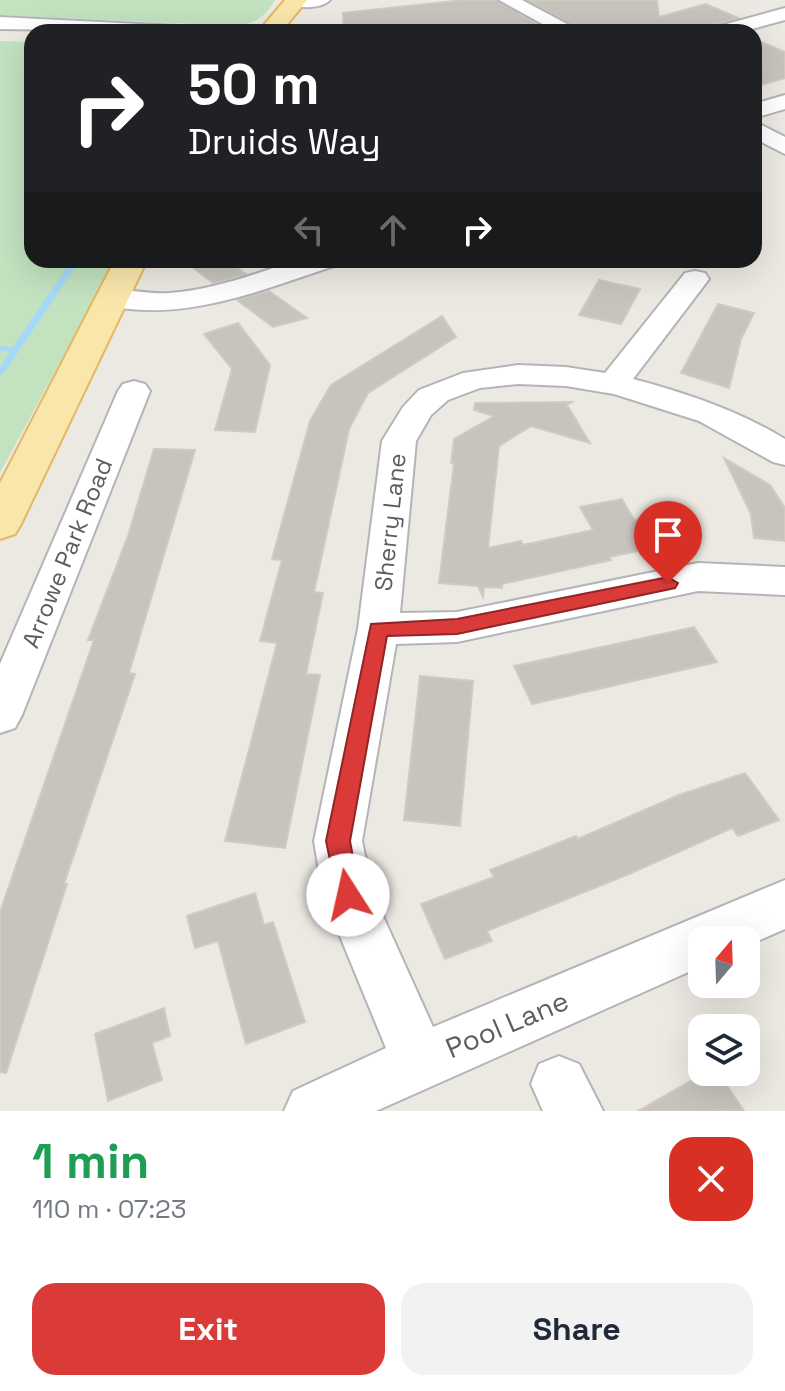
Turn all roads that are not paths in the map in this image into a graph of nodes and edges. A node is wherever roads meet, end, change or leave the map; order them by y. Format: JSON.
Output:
{"nodes":[{"id":1,"x":296,"y":0,"type":"edge"},
{"id":2,"x":321,"y":0,"type":"edge"},
{"id":3,"x":508,"y":0,"type":"edge"},
{"id":4,"x":777,"y":0,"type":"edge"},
{"id":5,"x":785,"y":3,"type":"edge"},
{"id":6,"x":785,"y":14,"type":"edge"},
{"id":7,"x":0,"y":23,"type":"edge"},
{"id":8,"x":24,"y":24,"type":"edge"},
{"id":9,"x":276,"y":24,"type":"edge"},
{"id":10,"x":556,"y":24,"type":"edge"},
{"id":11,"x":748,"y":24,"type":"edge"},
{"id":12,"x":785,"y":102,"type":"edge"},
{"id":13,"x":762,"y":109,"type":"edge"},
{"id":14,"x":762,"y":133,"type":"edge"},
{"id":15,"x":785,"y":147,"type":"edge"},
{"id":16,"x":127,"y":268,"type":"edge"},
{"id":17,"x":300,"y":268,"type":"edge"},
{"id":18,"x":695,"y":279,"type":"dead end"},
{"id":19,"x":110,"y":298,"type":"junction"},
{"id":20,"x":612,"y":385,"type":"junction"},
{"id":21,"x":134,"y":391,"type":"dead end"},
{"id":22,"x":785,"y":454,"type":"edge"},
{"id":23,"x":0,"y":524,"type":"edge"},
{"id":24,"x":785,"y":581,"type":"edge"},
{"id":25,"x":378,"y":629,"type":"junction"},
{"id":26,"x":0,"y":715,"type":"edge"},
{"id":27,"x":785,"y":904,"type":"edge"},
{"id":28,"x":734,"y":926,"type":"edge"},
{"id":29,"x":688,"y":946,"type":"edge"},
{"id":30,"x":420,"y":1061,"type":"junction"},
{"id":31,"x":313,"y":1111,"type":"edge"}],
"edges":[{"from":1,"to":2,"type":"street"},
{"from":1,"to":9,"type":"main road"},
{"from":3,"to":10,"type":"street"},
{"from":4,"to":5,"type":"street"},
{"from":6,"to":11,"type":"street"},
{"from":7,"to":8,"type":"street"},
{"from":12,"to":13,"type":"street"},
{"from":14,"to":15,"type":"street"},
{"from":16,"to":19,"type":"main road"},
{"from":17,"to":19,"type":"street"},
{"from":18,"to":20,"type":"street"},
{"from":19,"to":23,"type":"main road"},
{"from":20,"to":22,"type":"street","name":"Sherry Lane"},
{"from":20,"to":25,"type":"street","name":"Sherry Lane"},
{"from":21,"to":26,"type":"street","name":"Arrowe Park Road"},
{"from":24,"to":25,"type":"street"},
{"from":25,"to":30,"type":"street","name":"Sherry Lane"},
{"from":27,"to":28,"type":"street","name":"Pool Lane"},
{"from":29,"to":30,"type":"street","name":"Pool Lane"},
{"from":30,"to":31,"type":"street","name":"Pool Lane"}]}
